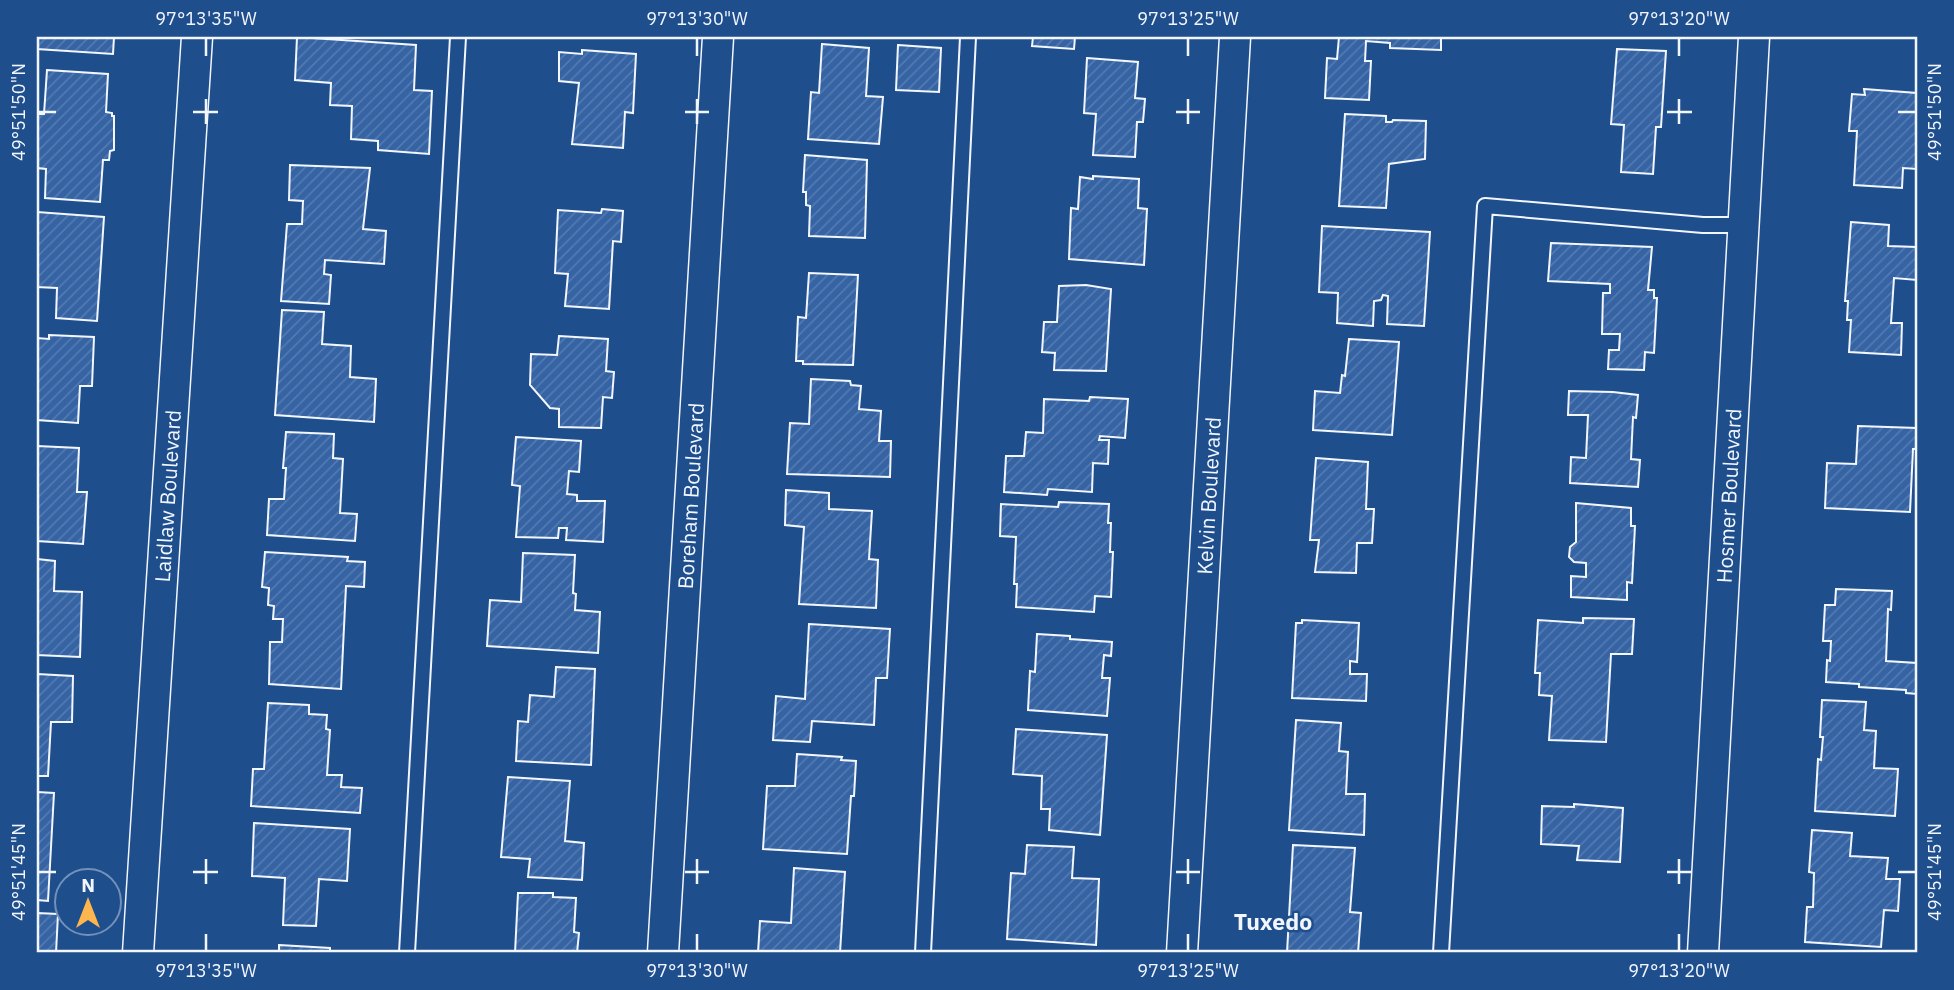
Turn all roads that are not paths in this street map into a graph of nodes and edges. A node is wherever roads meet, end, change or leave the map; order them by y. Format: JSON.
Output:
{"nodes":[{"id":1,"x":197,"y":37,"type":"edge"},
{"id":2,"x":458,"y":37,"type":"edge"},
{"id":3,"x":718,"y":37,"type":"edge"},
{"id":4,"x":968,"y":37,"type":"edge"},
{"id":5,"x":1235,"y":37,"type":"edge"},
{"id":6,"x":1754,"y":37,"type":"edge"},
{"id":7,"x":1742,"y":225,"type":"junction"},
{"id":8,"x":138,"y":953,"type":"edge"},
{"id":9,"x":407,"y":953,"type":"edge"},
{"id":10,"x":663,"y":953,"type":"edge"},
{"id":11,"x":923,"y":953,"type":"edge"},
{"id":12,"x":1182,"y":953,"type":"edge"},
{"id":13,"x":1441,"y":953,"type":"edge"},
{"id":14,"x":1703,"y":953,"type":"edge"}],
"edges":[{"from":1,"to":8,"type":"street","name":"Laidlaw Boulevard"},
{"from":2,"to":9,"type":"lane"},
{"from":3,"to":10,"type":"street","name":"Boreham Boulevard"},
{"from":4,"to":11,"type":"lane"},
{"from":5,"to":12,"type":"street","name":"Kelvin Boulevard"},
{"from":6,"to":7,"type":"street","name":"Hosmer Boulevard"},
{"from":7,"to":13,"type":"lane"},
{"from":7,"to":14,"type":"street","name":"Hosmer Boulevard"}]}
